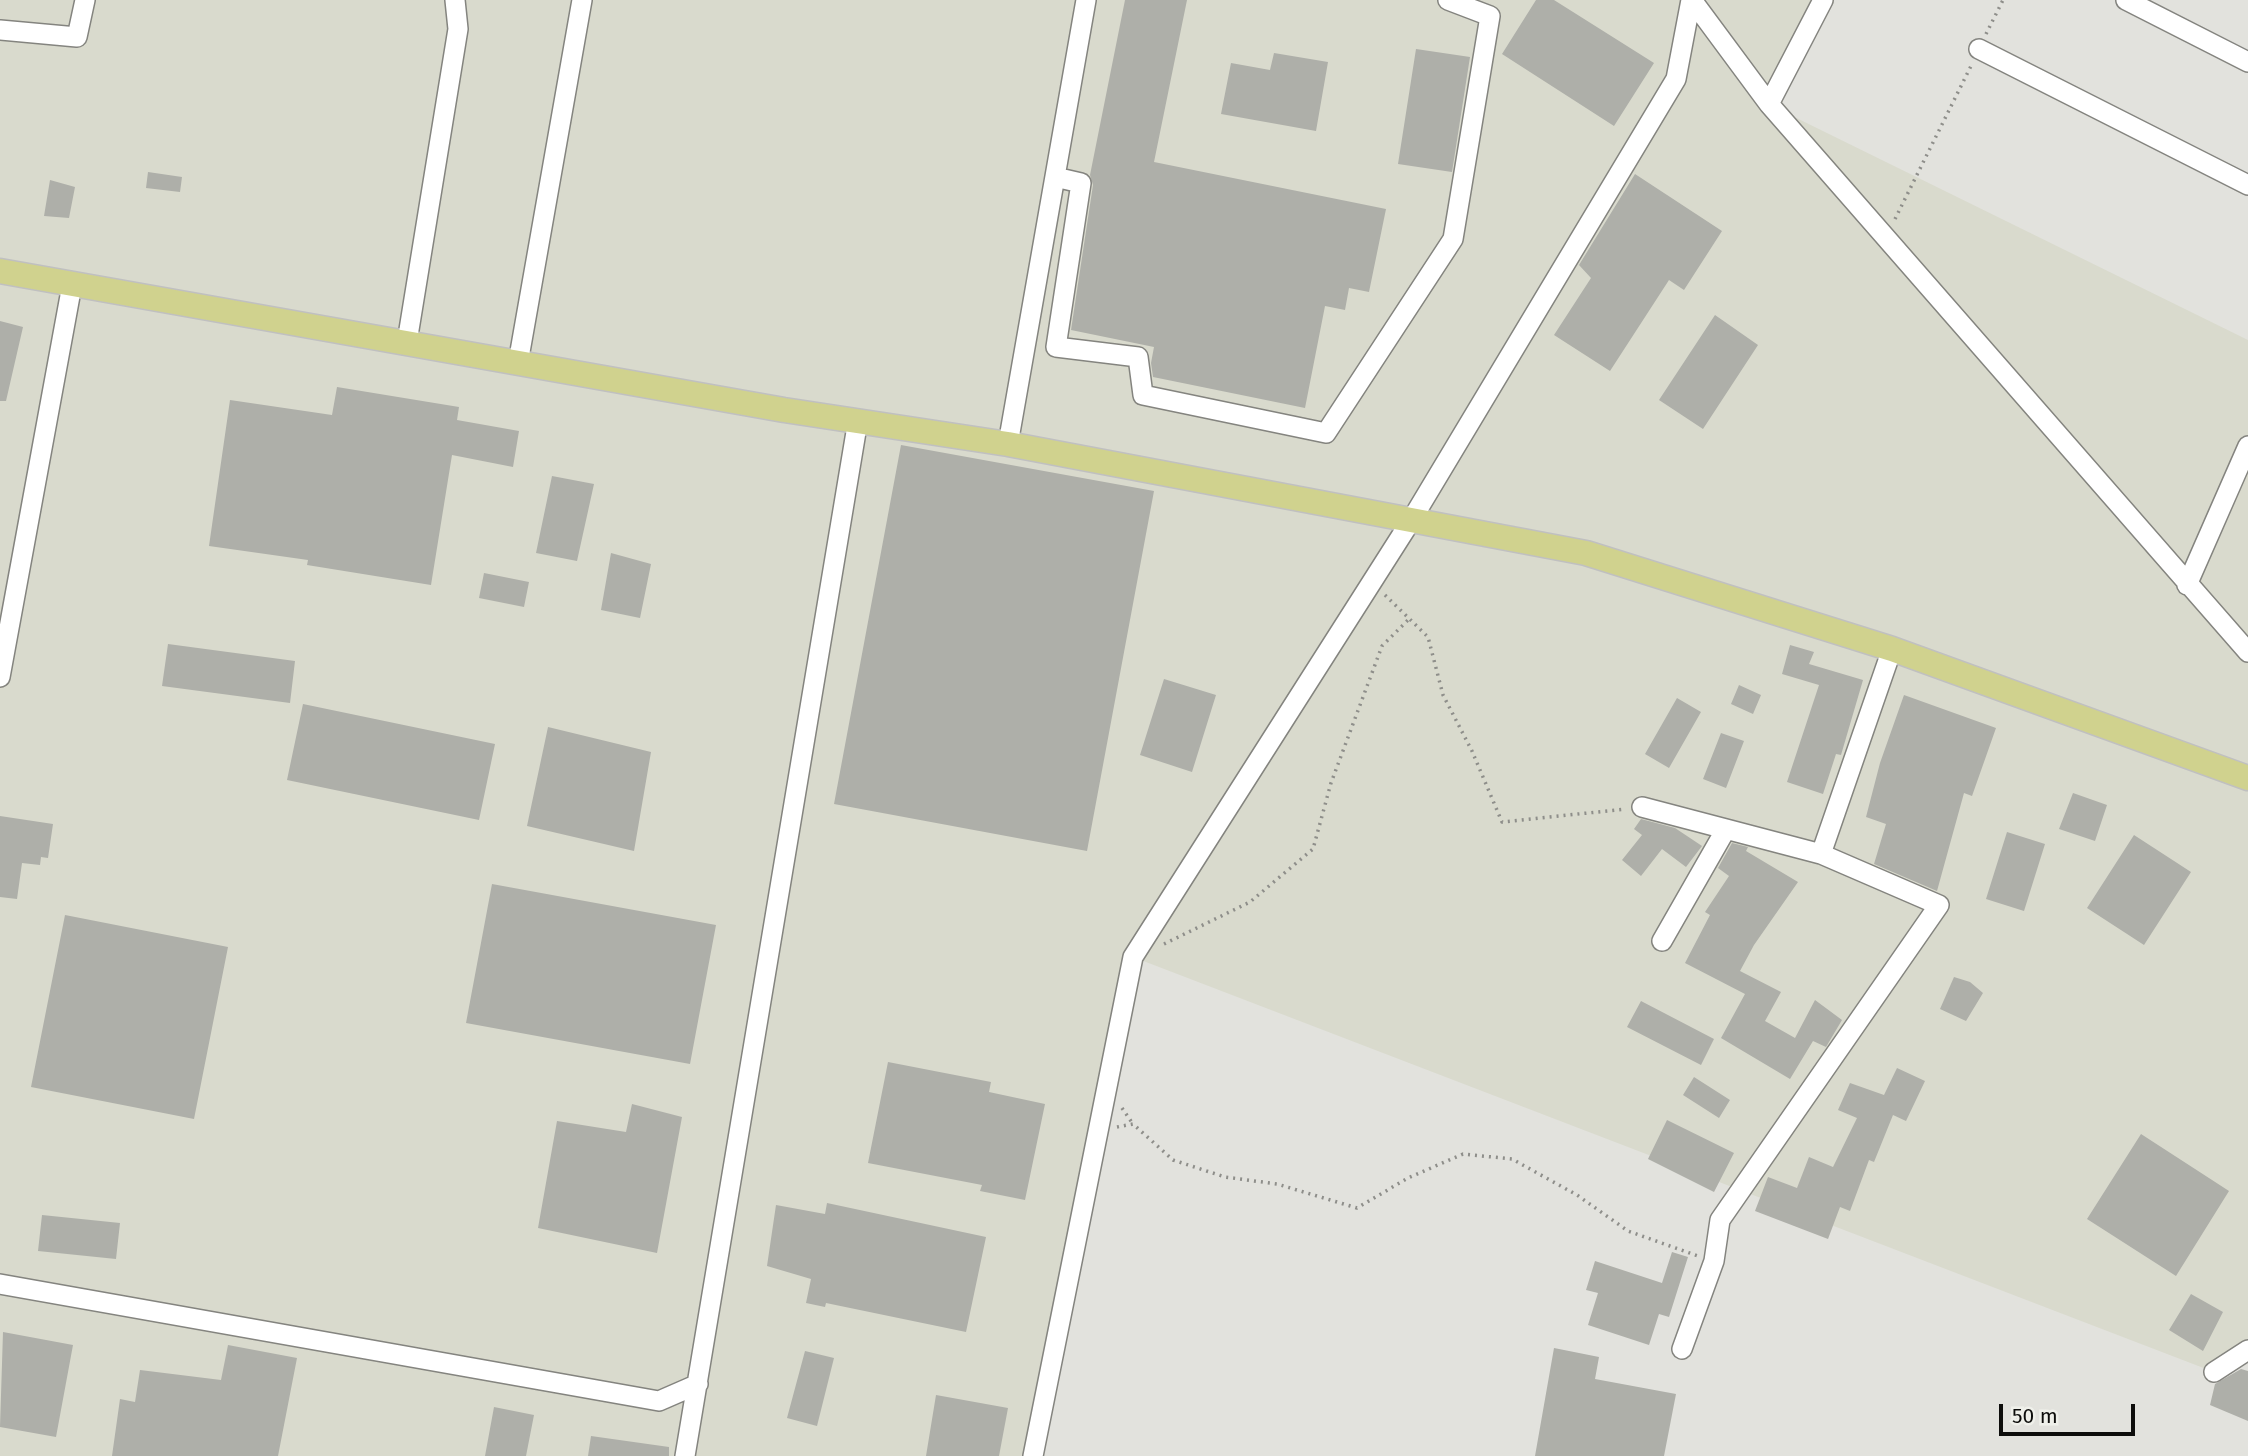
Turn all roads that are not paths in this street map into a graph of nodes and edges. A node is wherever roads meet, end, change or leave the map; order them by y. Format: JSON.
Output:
{"nodes":[{"id":1,"x":85,"y":0,"type":"edge"},
{"id":2,"x":455,"y":0,"type":"edge"},
{"id":3,"x":582,"y":0,"type":"edge"},
{"id":4,"x":1086,"y":0,"type":"edge"},
{"id":5,"x":1448,"y":0,"type":"edge"},
{"id":6,"x":1691,"y":0,"type":"edge"},
{"id":7,"x":1823,"y":0,"type":"edge"},
{"id":8,"x":2126,"y":0,"type":"edge"},
{"id":9,"x":0,"y":30,"type":"edge"},
{"id":10,"x":1979,"y":49,"type":"road end"},
{"id":11,"x":2248,"y":62,"type":"edge"},
{"id":12,"x":1769,"y":104,"type":"junction"},
{"id":13,"x":1055,"y":177,"type":"junction"},
{"id":14,"x":2248,"y":185,"type":"edge"},
{"id":15,"x":0,"y":271,"type":"edge"},
{"id":16,"x":72,"y":285,"type":"junction"},
{"id":17,"x":407,"y":342,"type":"junction"},
{"id":18,"x":518,"y":363,"type":"junction"},
{"id":19,"x":858,"y":420,"type":"junction"},
{"id":20,"x":1007,"y":444,"type":"junction"},
{"id":21,"x":2248,"y":446,"type":"edge"},
{"id":22,"x":1412,"y":519,"type":"junction"},
{"id":23,"x":2187,"y":585,"type":"junction"},
{"id":24,"x":1892,"y":649,"type":"junction"},
{"id":25,"x":2248,"y":652,"type":"edge"},
{"id":26,"x":0,"y":677,"type":"edge"},
{"id":27,"x":2248,"y":778,"type":"edge"},
{"id":28,"x":1642,"y":807,"type":"road end"},
{"id":29,"x":1726,"y":829,"type":"junction"},
{"id":30,"x":1821,"y":854,"type":"junction"},
{"id":31,"x":1662,"y":941,"type":"dead end"},
{"id":32,"x":0,"y":1284,"type":"edge"},
{"id":33,"x":1682,"y":1349,"type":"dead end"},
{"id":34,"x":2248,"y":1350,"type":"edge"},
{"id":35,"x":2214,"y":1372,"type":"dead end"},
{"id":36,"x":698,"y":1384,"type":"junction"},
{"id":37,"x":685,"y":1456,"type":"edge"},
{"id":38,"x":1033,"y":1456,"type":"edge"}],
"edges":[{"from":1,"to":9,"type":"street"},
{"from":2,"to":17,"type":"street"},
{"from":3,"to":18,"type":"street"},
{"from":4,"to":13,"type":"street"},
{"from":5,"to":13,"type":"street"},
{"from":6,"to":12,"type":"street"},
{"from":6,"to":22,"type":"street"},
{"from":7,"to":12,"type":"street"},
{"from":8,"to":11,"type":"street"},
{"from":10,"to":14,"type":"street"},
{"from":12,"to":23,"type":"street"},
{"from":13,"to":20,"type":"street"},
{"from":15,"to":16,"type":"main road"},
{"from":16,"to":17,"type":"main road"},
{"from":16,"to":26,"type":"street"},
{"from":17,"to":18,"type":"main road"},
{"from":18,"to":19,"type":"main road"},
{"from":19,"to":20,"type":"main road"},
{"from":19,"to":36,"type":"street"},
{"from":20,"to":22,"type":"main road"},
{"from":21,"to":23,"type":"street"},
{"from":22,"to":24,"type":"main road"},
{"from":22,"to":38,"type":"street"},
{"from":23,"to":25,"type":"street"},
{"from":24,"to":27,"type":"main road"},
{"from":24,"to":30,"type":"street"},
{"from":28,"to":29,"type":"street"},
{"from":29,"to":30,"type":"street"},
{"from":29,"to":31,"type":"street"},
{"from":30,"to":33,"type":"street"},
{"from":32,"to":36,"type":"street"},
{"from":34,"to":35,"type":"street"},
{"from":36,"to":37,"type":"street"}]}
